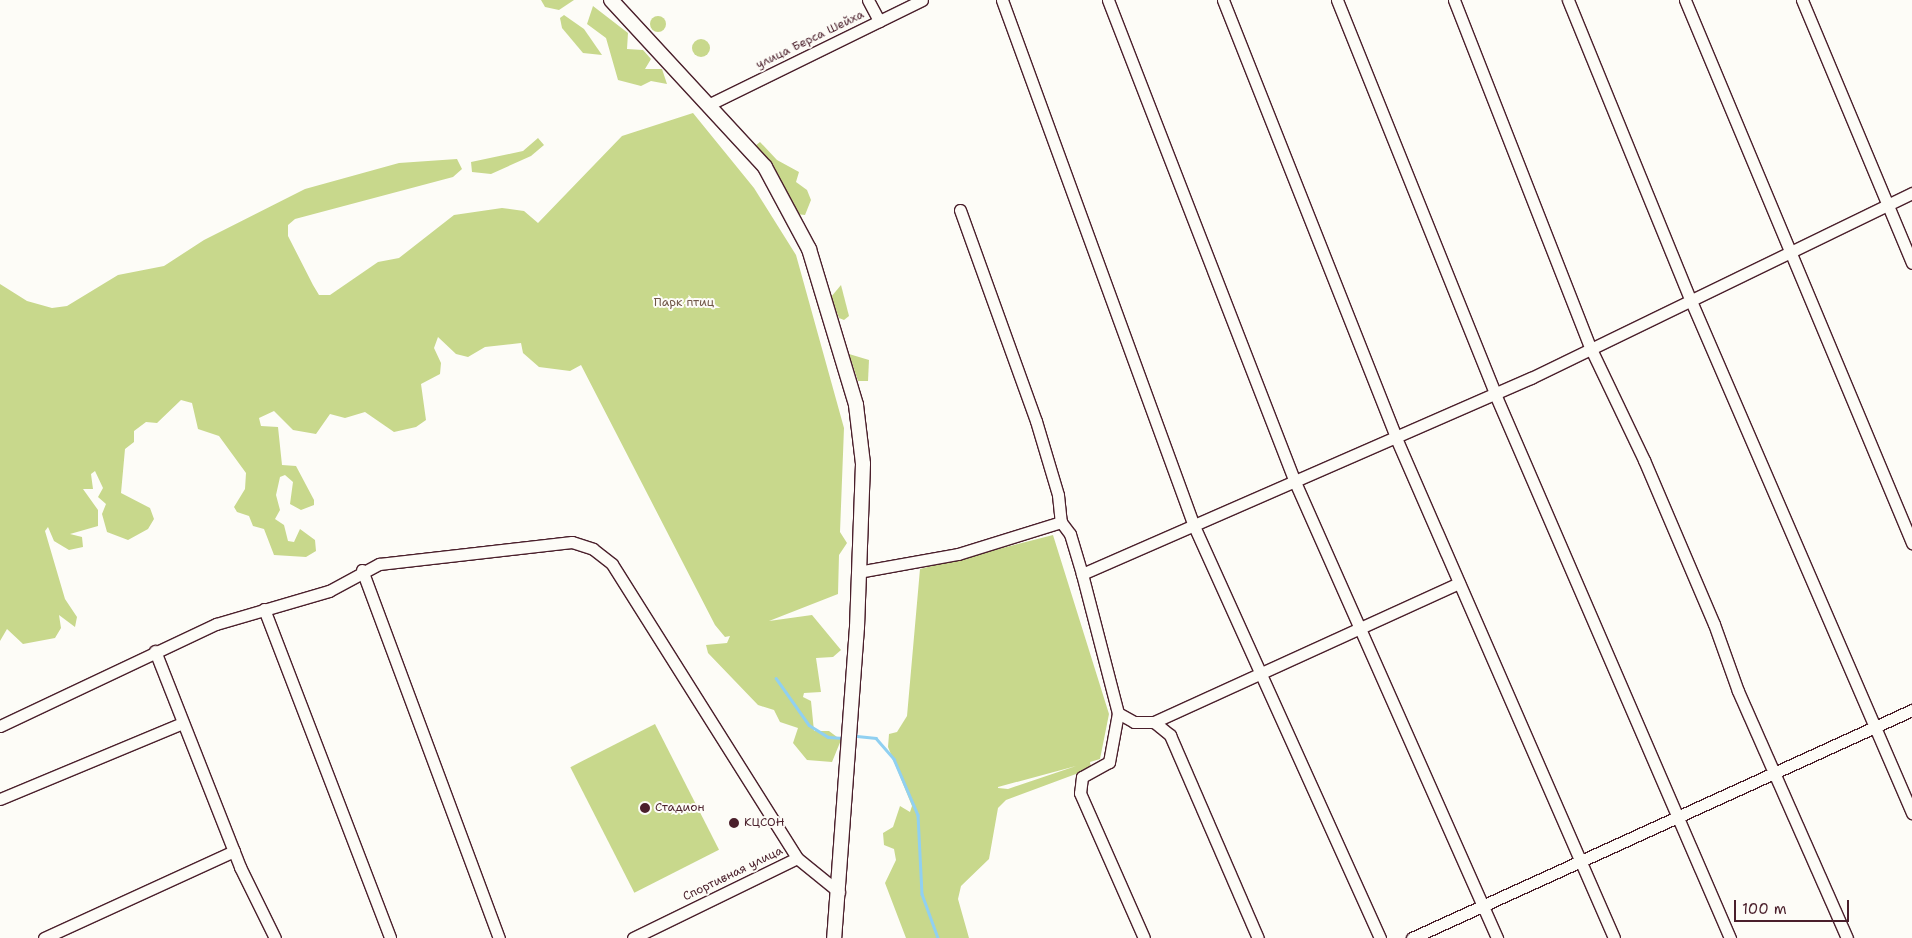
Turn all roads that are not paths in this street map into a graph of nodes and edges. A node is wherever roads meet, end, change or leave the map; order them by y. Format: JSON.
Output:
{"nodes":[{"id":1,"x":611,"y":0,"type":"edge"},
{"id":2,"x":868,"y":0,"type":"edge"},
{"id":3,"x":922,"y":0,"type":"edge"},
{"id":4,"x":1002,"y":0,"type":"edge"},
{"id":5,"x":1108,"y":0,"type":"edge"},
{"id":6,"x":1223,"y":0,"type":"edge"},
{"id":7,"x":1337,"y":0,"type":"edge"},
{"id":8,"x":1454,"y":0,"type":"edge"},
{"id":9,"x":1568,"y":0,"type":"edge"},
{"id":10,"x":1685,"y":0,"type":"edge"},
{"id":11,"x":1802,"y":0,"type":"edge"},
{"id":12,"x":879,"y":21,"type":"junction"},
{"id":13,"x":710,"y":104,"type":"junction"},
{"id":14,"x":1912,"y":193,"type":"edge"},
{"id":15,"x":1888,"y":206,"type":"junction"},
{"id":16,"x":960,"y":210,"type":"dead end"},
{"id":17,"x":1791,"y":253,"type":"junction"},
{"id":18,"x":1912,"y":263,"type":"edge"},
{"id":19,"x":1691,"y":301,"type":"junction"},
{"id":20,"x":1591,"y":349,"type":"junction"},
{"id":21,"x":1495,"y":394,"type":"junction"},
{"id":22,"x":1396,"y":438,"type":"junction"},
{"id":23,"x":1295,"y":482,"type":"junction"},
{"id":24,"x":1061,"y":522,"type":"junction"},
{"id":25,"x":1194,"y":526,"type":"junction"},
{"id":26,"x":1912,"y":543,"type":"edge"},
{"id":27,"x":362,"y":570,"type":"junction"},
{"id":28,"x":858,"y":572,"type":"junction"},
{"id":29,"x":1082,"y":574,"type":"junction"},
{"id":30,"x":1459,"y":583,"type":"junction"},
{"id":31,"x":264,"y":609,"type":"junction"},
{"id":32,"x":1360,"y":629,"type":"junction"},
{"id":33,"x":154,"y":651,"type":"junction"},
{"id":34,"x":1262,"y":675,"type":"junction"},
{"id":35,"x":1912,"y":710,"type":"edge"},
{"id":36,"x":1118,"y":713,"type":"junction"},
{"id":37,"x":1154,"y":722,"type":"junction"},
{"id":38,"x":183,"y":723,"type":"junction"},
{"id":39,"x":0,"y":726,"type":"edge"},
{"id":40,"x":1874,"y":727,"type":"junction"},
{"id":41,"x":1774,"y":772,"type":"junction"},
{"id":42,"x":0,"y":799,"type":"edge"},
{"id":43,"x":1912,"y":813,"type":"edge"},
{"id":44,"x":1676,"y":816,"type":"junction"},
{"id":45,"x":234,"y":851,"type":"junction"},
{"id":46,"x":797,"y":858,"type":"junction"},
{"id":47,"x":1580,"y":859,"type":"junction"},
{"id":48,"x":839,"y":892,"type":"junction"},
{"id":49,"x":1482,"y":905,"type":"junction"},
{"id":50,"x":44,"y":938,"type":"edge"},
{"id":51,"x":275,"y":938,"type":"edge"},
{"id":52,"x":390,"y":938,"type":"edge"},
{"id":53,"x":499,"y":938,"type":"edge"},
{"id":54,"x":633,"y":938,"type":"edge"},
{"id":55,"x":834,"y":938,"type":"edge"},
{"id":56,"x":1144,"y":938,"type":"edge"},
{"id":57,"x":1258,"y":938,"type":"edge"},
{"id":58,"x":1380,"y":938,"type":"edge"},
{"id":59,"x":1412,"y":938,"type":"edge"},
{"id":60,"x":1497,"y":938,"type":"edge"},
{"id":61,"x":1614,"y":938,"type":"edge"},
{"id":62,"x":1730,"y":938,"type":"edge"},
{"id":63,"x":1847,"y":938,"type":"edge"}],
"edges":[{"from":1,"to":13,"type":"main road"},
{"from":2,"to":12,"type":"street"},
{"from":3,"to":12,"type":"street","name":"улица Берса Шейха"},
{"from":4,"to":25,"type":"street"},
{"from":5,"to":23,"type":"street"},
{"from":6,"to":22,"type":"street"},
{"from":7,"to":21,"type":"street"},
{"from":8,"to":20,"type":"street"},
{"from":9,"to":19,"type":"street"},
{"from":10,"to":17,"type":"street"},
{"from":11,"to":15,"type":"street"},
{"from":12,"to":13,"type":"street","name":"улица Берса Шейха"},
{"from":13,"to":28,"type":"main road"},
{"from":14,"to":15,"type":"street"},
{"from":15,"to":17,"type":"street"},
{"from":15,"to":18,"type":"street"},
{"from":16,"to":24,"type":"street"},
{"from":17,"to":19,"type":"street"},
{"from":17,"to":26,"type":"street"},
{"from":19,"to":20,"type":"street"},
{"from":19,"to":40,"type":"street"},
{"from":20,"to":21,"type":"street"},
{"from":20,"to":41,"type":"street"},
{"from":21,"to":22,"type":"street"},
{"from":21,"to":44,"type":"street"},
{"from":22,"to":23,"type":"street"},
{"from":22,"to":30,"type":"street"},
{"from":23,"to":25,"type":"street"},
{"from":23,"to":32,"type":"street"},
{"from":24,"to":28,"type":"street"},
{"from":24,"to":29,"type":"street"},
{"from":25,"to":29,"type":"street"},
{"from":25,"to":34,"type":"street"},
{"from":27,"to":31,"type":"street"},
{"from":27,"to":46,"type":"street"},
{"from":27,"to":53,"type":"street"},
{"from":28,"to":48,"type":"main road"},
{"from":29,"to":36,"type":"street"},
{"from":30,"to":32,"type":"street"},
{"from":30,"to":47,"type":"street"},
{"from":31,"to":33,"type":"street"},
{"from":31,"to":52,"type":"street"},
{"from":32,"to":34,"type":"street"},
{"from":32,"to":49,"type":"street"},
{"from":33,"to":38,"type":"street"},
{"from":33,"to":39,"type":"street"},
{"from":34,"to":37,"type":"street"},
{"from":34,"to":58,"type":"street"},
{"from":35,"to":40,"type":"street"},
{"from":36,"to":37,"type":"street"},
{"from":36,"to":56,"type":"street"},
{"from":37,"to":57,"type":"street"},
{"from":38,"to":42,"type":"street"},
{"from":38,"to":45,"type":"street"},
{"from":40,"to":41,"type":"street"},
{"from":40,"to":43,"type":"street"},
{"from":41,"to":44,"type":"street"},
{"from":41,"to":63,"type":"street"},
{"from":44,"to":47,"type":"street"},
{"from":44,"to":62,"type":"street"},
{"from":45,"to":50,"type":"street"},
{"from":45,"to":51,"type":"street"},
{"from":46,"to":48,"type":"street","name":"Спортивная улица"},
{"from":46,"to":54,"type":"street","name":"Спортивная улица"},
{"from":47,"to":49,"type":"street"},
{"from":47,"to":61,"type":"street"},
{"from":48,"to":55,"type":"main road"},
{"from":49,"to":59,"type":"street"},
{"from":49,"to":60,"type":"street"}]}
